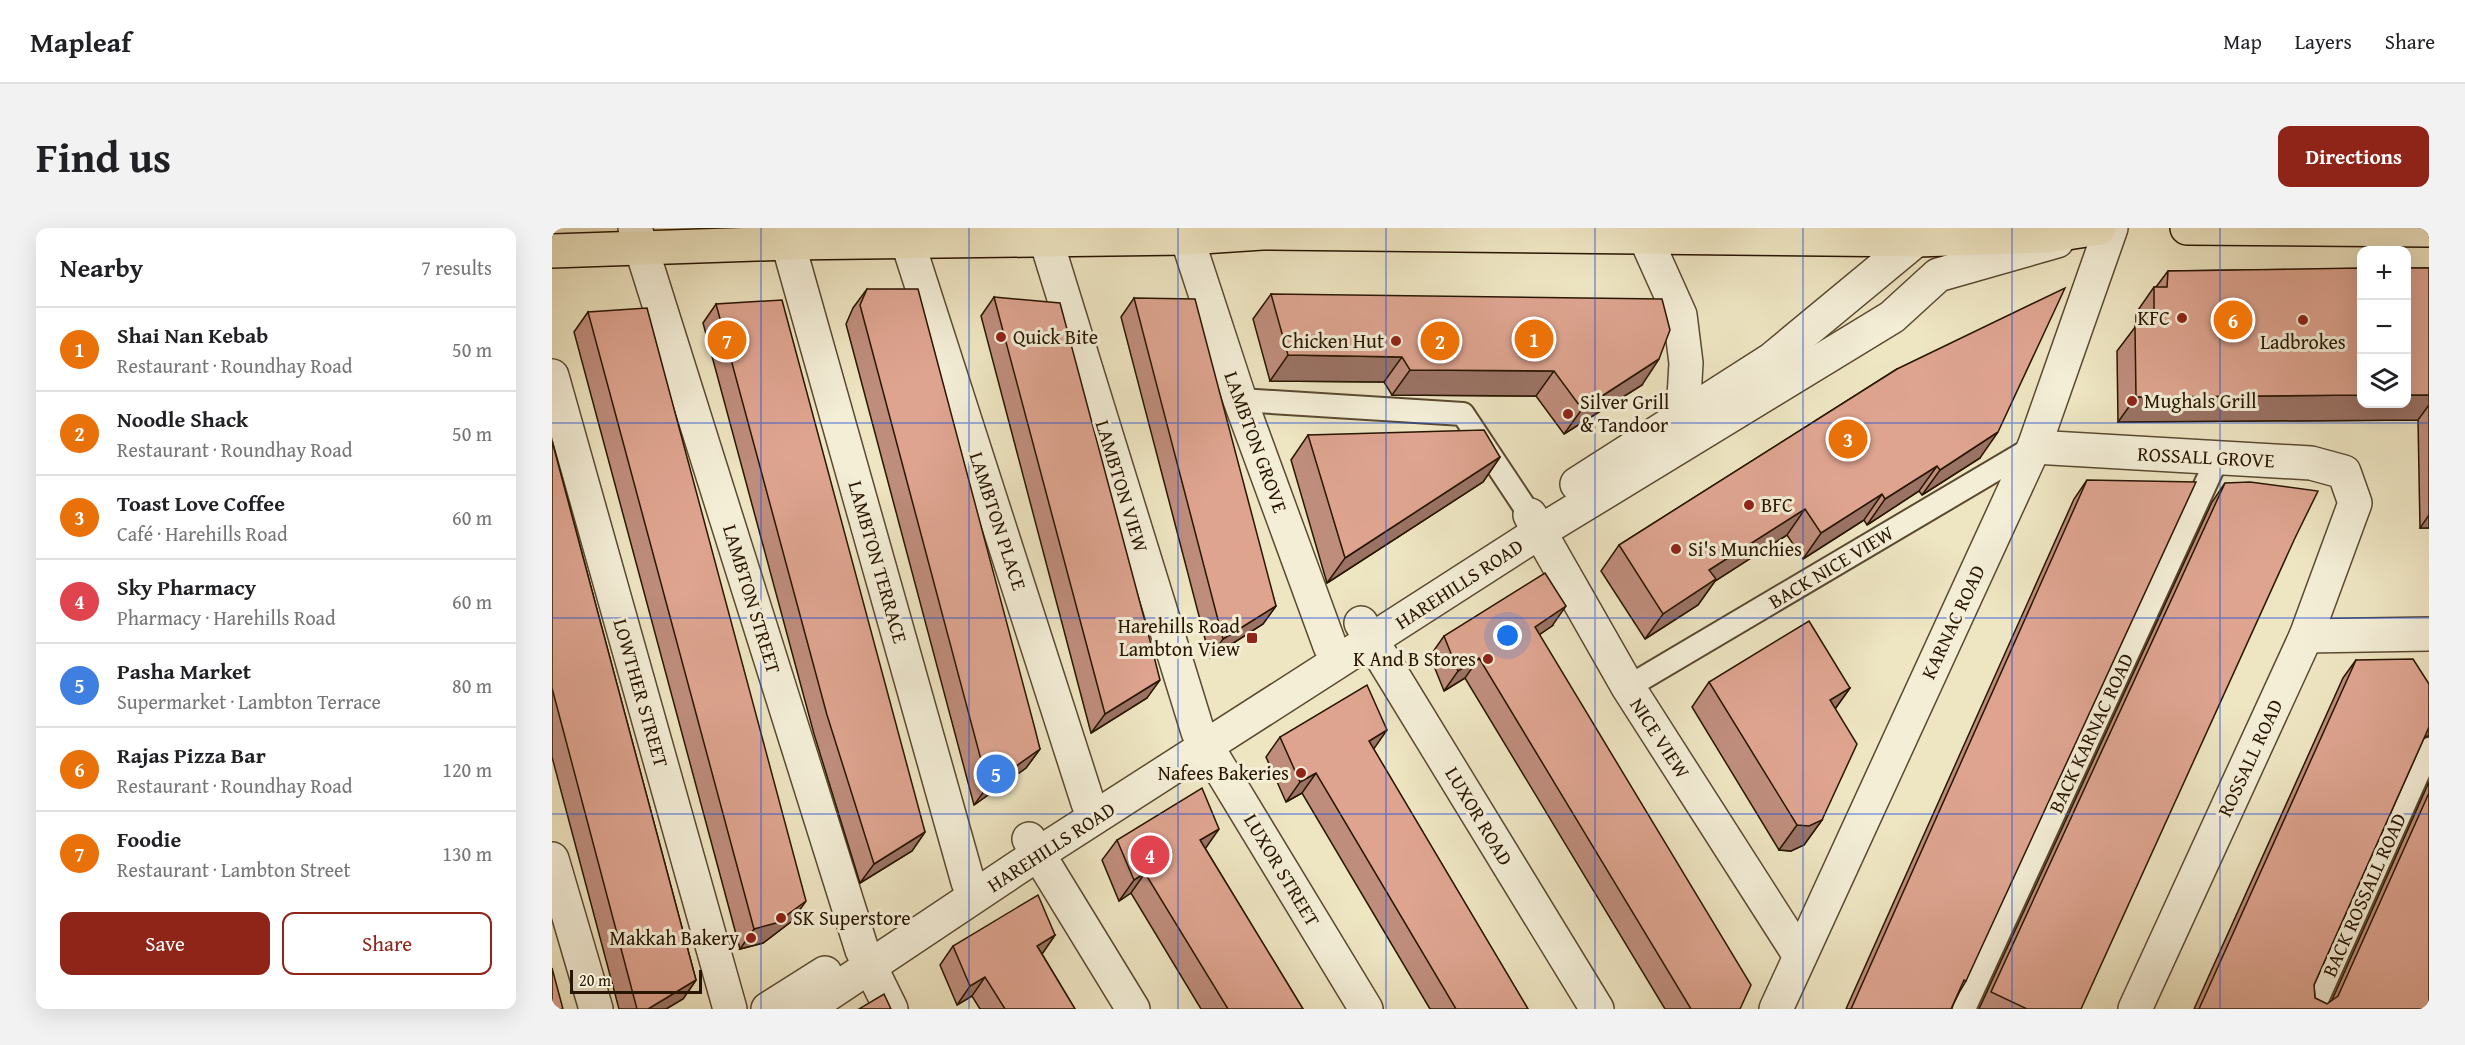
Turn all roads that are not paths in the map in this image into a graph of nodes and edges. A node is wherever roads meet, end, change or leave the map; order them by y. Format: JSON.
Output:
{"nodes":[{"id":1,"x":2099,"y":228,"type":"edge"},
{"id":2,"x":2105,"y":228,"type":"edge"},
{"id":3,"x":2111,"y":228,"type":"edge"},
{"id":4,"x":2187,"y":228,"type":"edge"},
{"id":5,"x":1262,"y":230,"type":"edge"},
{"id":6,"x":2429,"y":230,"type":"edge"},
{"id":7,"x":967,"y":234,"type":"edge"},
{"id":8,"x":1106,"y":234,"type":"edge"},
{"id":9,"x":1645,"y":237,"type":"junction"},
{"id":10,"x":639,"y":238,"type":"edge"},
{"id":11,"x":1187,"y":238,"type":"junction"},
{"id":12,"x":907,"y":240,"type":"junction"},
{"id":13,"x":1046,"y":240,"type":"junction"},
{"id":14,"x":1916,"y":240,"type":"junction"},
{"id":15,"x":788,"y":243,"type":"junction"},
{"id":16,"x":552,"y":251,"type":"edge"},
{"id":17,"x":552,"y":376,"type":"edge"},
{"id":18,"x":1240,"y":400,"type":"junction"},
{"id":19,"x":1683,"y":415,"type":"junction"},
{"id":20,"x":2034,"y":447,"type":"junction"},
{"id":21,"x":2218,"y":457,"type":"junction"},
{"id":22,"x":2355,"y":503,"type":"joint"},
{"id":23,"x":1535,"y":523,"type":"junction"},
{"id":24,"x":1366,"y":632,"type":"junction"},
{"id":25,"x":2429,"y":634,"type":"edge"},
{"id":26,"x":2306,"y":636,"type":"junction"},
{"id":27,"x":1330,"y":646,"type":"junction"},
{"id":28,"x":1628,"y":687,"type":"junction"},
{"id":29,"x":1203,"y":740,"type":"junction"},
{"id":30,"x":2429,"y":749,"type":"edge"},
{"id":31,"x":1088,"y":803,"type":"junction"},
{"id":32,"x":1034,"y":847,"type":"junction"},
{"id":33,"x":552,"y":859,"type":"edge"},
{"id":34,"x":968,"y":882,"type":"junction"},
{"id":35,"x":1800,"y":956,"type":"junction"},
{"id":36,"x":867,"y":959,"type":"junction"},
{"id":37,"x":596,"y":1009,"type":"edge"},
{"id":38,"x":729,"y":1009,"type":"edge"},
{"id":39,"x":768,"y":1009,"type":"edge"},
{"id":40,"x":806,"y":1009,"type":"edge"},
{"id":41,"x":891,"y":1009,"type":"edge"},
{"id":42,"x":1133,"y":1009,"type":"edge"},
{"id":43,"x":1366,"y":1009,"type":"edge"},
{"id":44,"x":1597,"y":1009,"type":"edge"},
{"id":45,"x":1776,"y":1009,"type":"edge"},
{"id":46,"x":1964,"y":1009,"type":"edge"},
{"id":47,"x":2136,"y":1009,"type":"edge"},
{"id":48,"x":2313,"y":1009,"type":"edge"}],
"edges":[{"from":1,"to":14,"type":"main road"},
{"from":2,"to":23,"type":"street","name":"HAREHILLS ROAD"},
{"from":3,"to":20,"type":"street","name":"KARNAC ROAD"},
{"from":4,"to":6,"type":"main road"},
{"from":5,"to":9,"type":"main road"},
{"from":5,"to":11,"type":"main road"},
{"from":7,"to":12,"type":"main road"},
{"from":7,"to":13,"type":"main road"},
{"from":8,"to":11,"type":"main road"},
{"from":8,"to":13,"type":"main road"},
{"from":9,"to":14,"type":"main road"},
{"from":9,"to":19,"type":"street"},
{"from":10,"to":15,"type":"main road"},
{"from":10,"to":16,"type":"main road"},
{"from":10,"to":36,"type":"street","name":"LAMBTON STREET"},
{"from":11,"to":18,"type":"street","name":"LAMBTON GROVE"},
{"from":12,"to":15,"type":"main road"},
{"from":12,"to":31,"type":"street","name":"LAMBTON PLACE"},
{"from":13,"to":29,"type":"street","name":"LAMBTON VIEW"},
{"from":14,"to":19,"type":"street","name":"HAREHILLS ROAD"},
{"from":15,"to":34,"type":"street","name":"LAMBTON TERRACE"},
{"from":17,"to":38,"type":"street","name":"LOWTHER STREET"},
{"from":18,"to":23,"type":"lane"},
{"from":18,"to":27,"type":"street","name":"LAMBTON GROVE"},
{"from":19,"to":23,"type":"street","name":"HAREHILLS ROAD"},
{"from":20,"to":21,"type":"street","name":"ROSSALL GROVE"},
{"from":20,"to":28,"type":"lane","name":"BACK NICE VIEW"},
{"from":20,"to":35,"type":"street","name":"KARNAC ROAD"},
{"from":21,"to":22,"type":"street","name":"ROSSALL GROVE"},
{"from":21,"to":46,"type":"lane","name":"BACK KARNAC ROAD"},
{"from":22,"to":26,"type":"street","name":"ROSSALL ROAD"},
{"from":23,"to":24,"type":"street","name":"HAREHILLS ROAD"},
{"from":23,"to":28,"type":"street","name":"NICE VIEW"},
{"from":24,"to":27,"type":"street","name":"HAREHILLS ROAD"},
{"from":24,"to":29,"type":"street","name":"HAREHILLS ROAD"},
{"from":24,"to":44,"type":"street","name":"LUXOR ROAD"},
{"from":25,"to":26,"type":"street"},
{"from":26,"to":47,"type":"street","name":"ROSSALL ROAD"},
{"from":27,"to":29,"type":"street","name":"HAREHILLS ROAD"},
{"from":28,"to":35,"type":"street","name":"NICE VIEW"},
{"from":29,"to":31,"type":"street","name":"HAREHILLS ROAD"},
{"from":29,"to":32,"type":"street","name":"HAREHILLS ROAD"},
{"from":29,"to":43,"type":"street","name":"LUXOR STREET"},
{"from":30,"to":48,"type":"lane","name":"BACK ROSSALL ROAD"},
{"from":31,"to":32,"type":"street","name":"HAREHILLS ROAD"},
{"from":32,"to":34,"type":"street","name":"HAREHILLS ROAD"},
{"from":32,"to":36,"type":"street","name":"HAREHILLS ROAD"},
{"from":32,"to":42,"type":"street"},
{"from":33,"to":37,"type":"street"},
{"from":34,"to":36,"type":"street","name":"HAREHILLS ROAD"},
{"from":35,"to":45,"type":"street","name":"KARNAC ROAD"},
{"from":36,"to":39,"type":"street","name":"HAREHILLS ROAD"},
{"from":36,"to":40,"type":"street","name":"HAREHILLS ROAD"},
{"from":36,"to":41,"type":"street","name":"LAMBTON STREET"}]}
